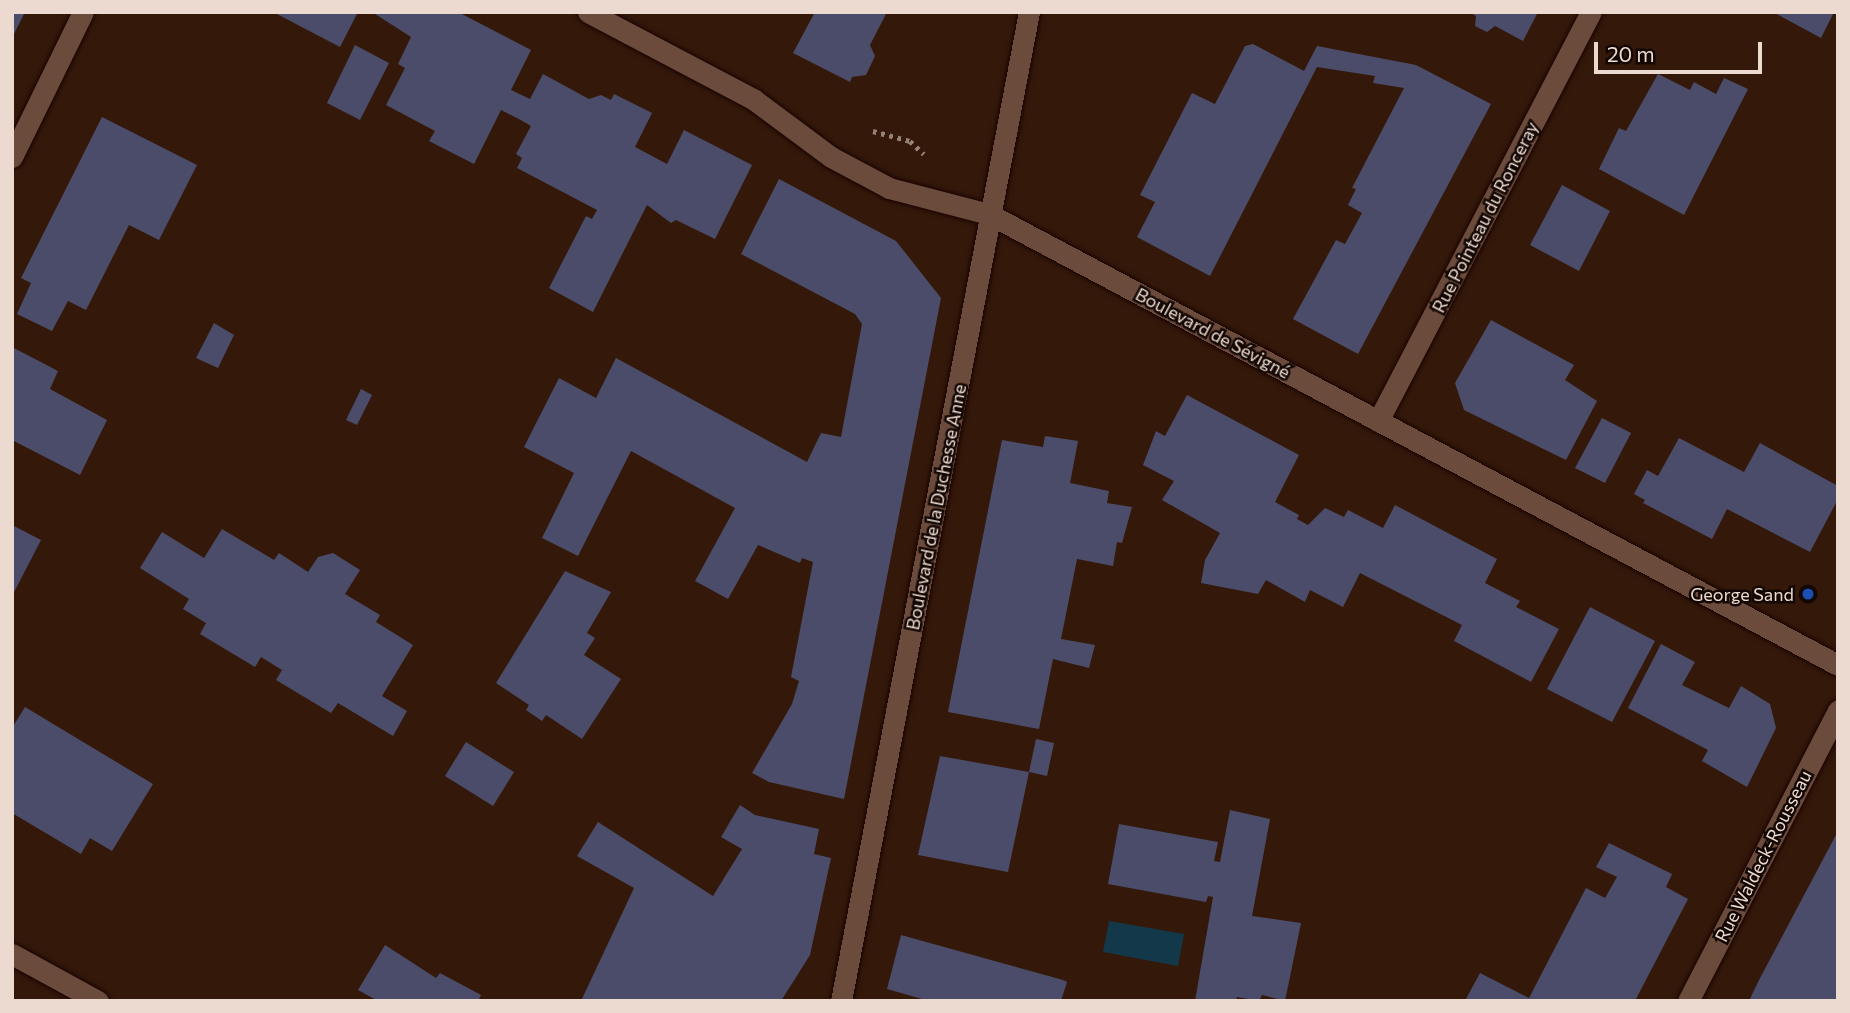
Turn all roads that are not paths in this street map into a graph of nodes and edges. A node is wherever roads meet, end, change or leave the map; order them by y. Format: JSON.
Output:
{"nodes":[{"id":1,"x":83,"y":12,"type":"edge"},
{"id":2,"x":588,"y":12,"type":"edge"},
{"id":3,"x":1029,"y":12,"type":"edge"},
{"id":4,"x":1591,"y":12,"type":"edge"},
{"id":5,"x":12,"y":157,"type":"edge"},
{"id":6,"x":989,"y":214,"type":"junction"},
{"id":7,"x":1378,"y":421,"type":"junction"},
{"id":8,"x":1838,"y":665,"type":"edge"},
{"id":9,"x":1838,"y":710,"type":"edge"},
{"id":10,"x":12,"y":954,"type":"edge"},
{"id":11,"x":98,"y":1001,"type":"edge"},
{"id":12,"x":841,"y":1001,"type":"edge"},
{"id":13,"x":1688,"y":1001,"type":"edge"}],
"edges":[{"from":1,"to":5,"type":"street"},
{"from":2,"to":6,"type":"street","name":"Boulevard de Sévigné"},
{"from":3,"to":6,"type":"street","name":"Boulevard de la Duchesse Anne"},
{"from":4,"to":7,"type":"street","name":"Rue Pointeau du Ronceray"},
{"from":6,"to":7,"type":"street","name":"Boulevard de Sévigné"},
{"from":6,"to":12,"type":"street","name":"Boulevard de la Duchesse Anne"},
{"from":7,"to":8,"type":"street","name":"Boulevard de Sévigné"},
{"from":9,"to":13,"type":"street","name":"Rue Waldeck-Rousseau"},
{"from":10,"to":11,"type":"street"}]}
